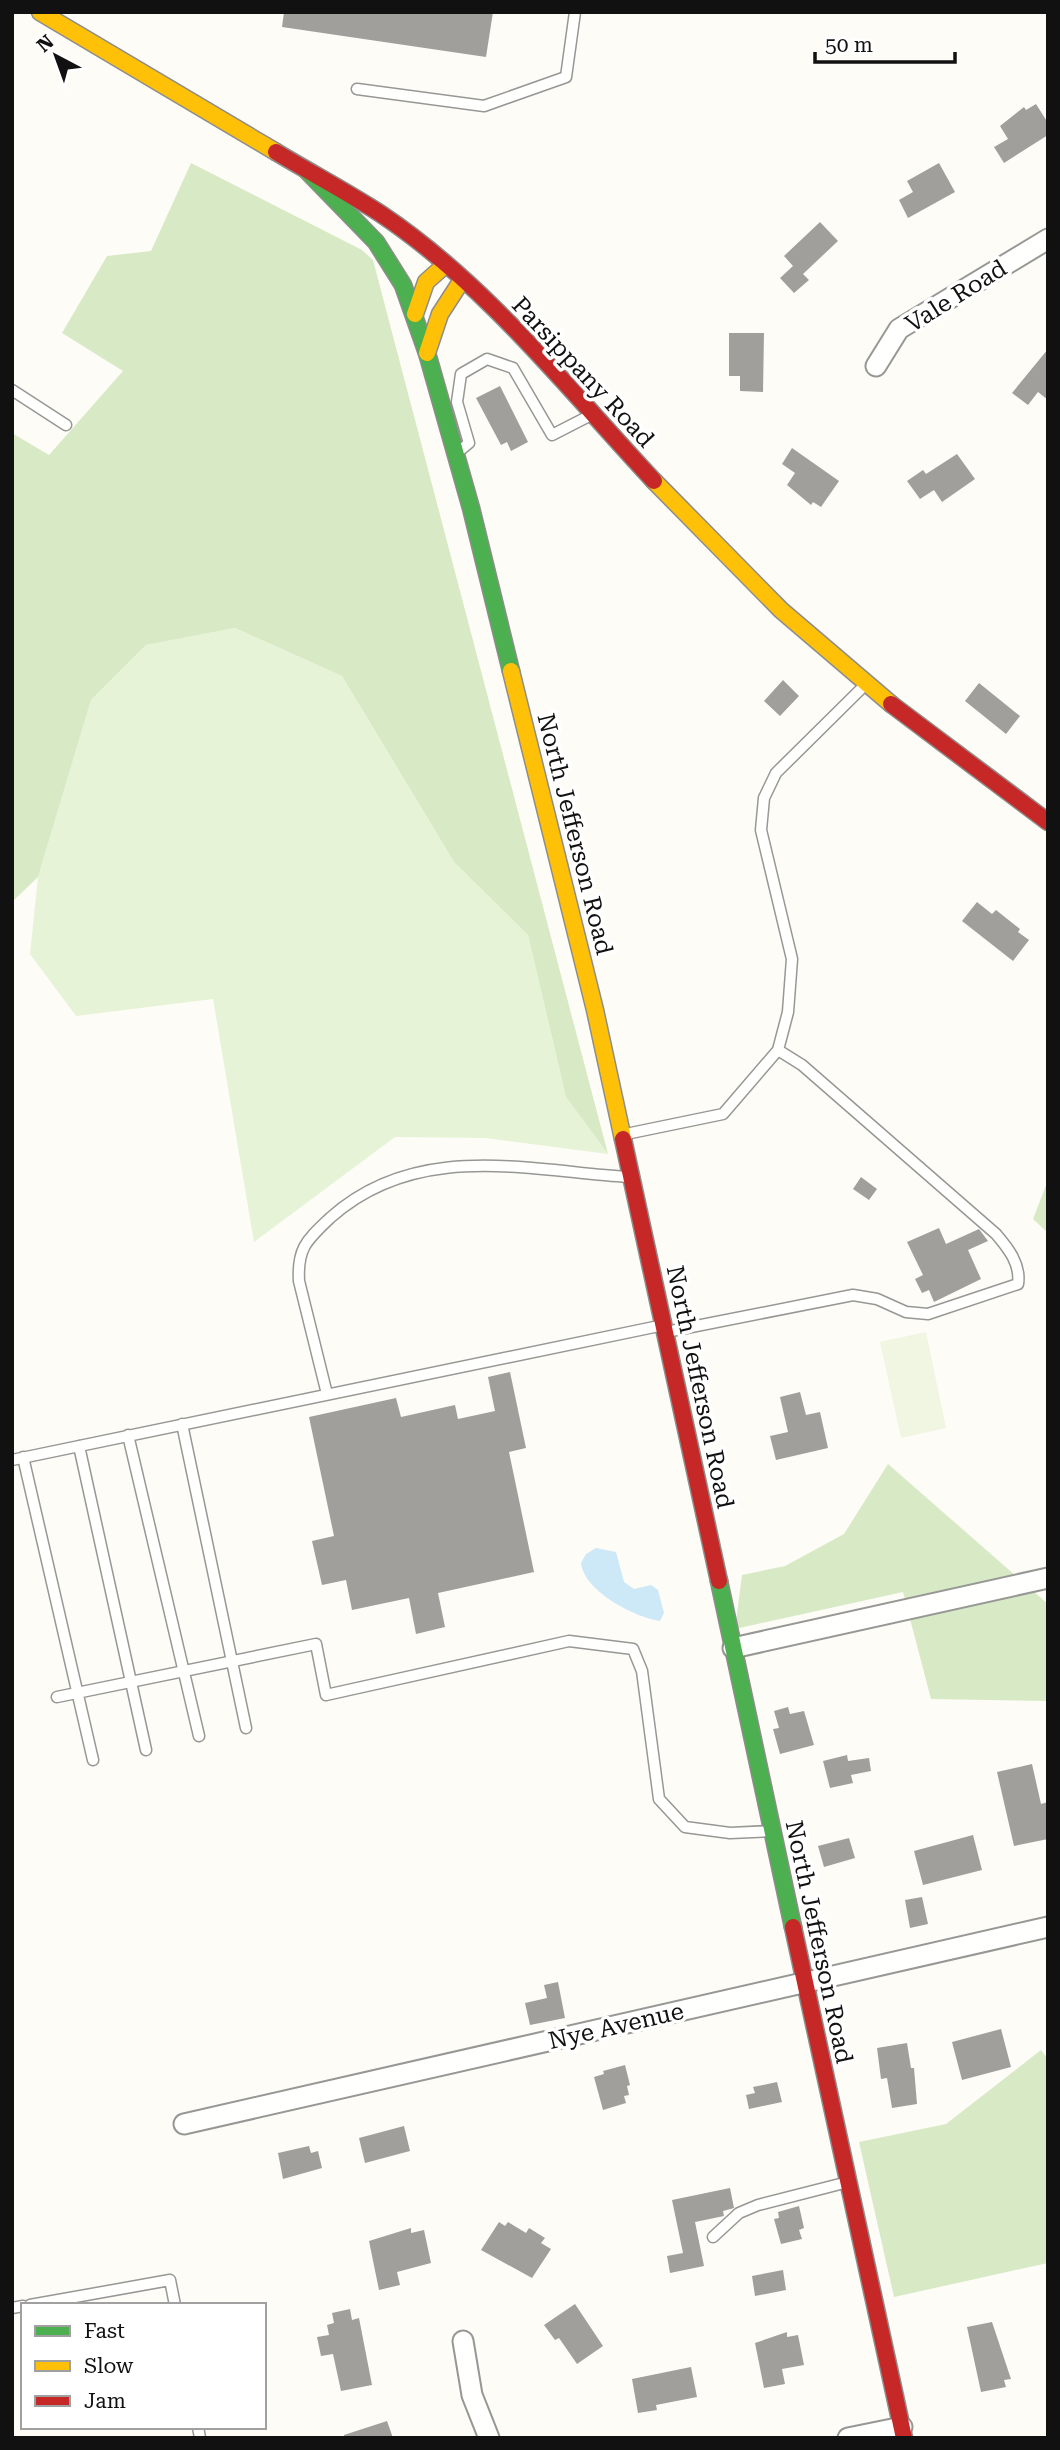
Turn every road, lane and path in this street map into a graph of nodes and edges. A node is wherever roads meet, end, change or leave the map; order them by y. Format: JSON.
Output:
{"nodes":[{"id":1,"x":40,"y":12,"type":"edge"},
{"id":2,"x":575,"y":12,"type":"edge"},
{"id":3,"x":357,"y":89,"type":"dead end"},
{"id":4,"x":306,"y":170,"type":"junction"},
{"id":5,"x":1048,"y":239,"type":"edge"},
{"id":6,"x":445,"y":265,"type":"junction"},
{"id":7,"x":462,"y":280,"type":"junction"},
{"id":8,"x":415,"y":314,"type":"junction"},
{"id":9,"x":427,"y":352,"type":"junction"},
{"id":10,"x":876,"y":366,"type":"dead end"},
{"id":11,"x":12,"y":390,"type":"edge"},
{"id":12,"x":591,"y":415,"type":"junction"},
{"id":13,"x":66,"y":425,"type":"dead end"},
{"id":14,"x":456,"y":454,"type":"junction"},
{"id":15,"x":866,"y":684,"type":"junction"},
{"id":16,"x":1048,"y":822,"type":"edge"},
{"id":17,"x":778,"y":1050,"type":"junction"},
{"id":18,"x":622,"y":1135,"type":"junction"},
{"id":19,"x":631,"y":1178,"type":"junction"},
{"id":20,"x":664,"y":1329,"type":"junction"},
{"id":21,"x":327,"y":1394,"type":"junction"},
{"id":22,"x":182,"y":1424,"type":"junction"},
{"id":23,"x":128,"y":1435,"type":"junction"},
{"id":24,"x":79,"y":1446,"type":"junction"},
{"id":25,"x":23,"y":1457,"type":"junction"},
{"id":26,"x":12,"y":1460,"type":"edge"},
{"id":27,"x":1048,"y":1578,"type":"edge"},
{"id":28,"x":733,"y":1648,"type":"junction"},
{"id":29,"x":234,"y":1661,"type":"junction"},
{"id":30,"x":184,"y":1672,"type":"junction"},
{"id":31,"x":131,"y":1682,"type":"junction"},
{"id":32,"x":78,"y":1693,"type":"junction"},
{"id":33,"x":57,"y":1697,"type":"dead end"},
{"id":34,"x":246,"y":1728,"type":"dead end"},
{"id":35,"x":199,"y":1736,"type":"dead end"},
{"id":36,"x":146,"y":1750,"type":"dead end"},
{"id":37,"x":93,"y":1760,"type":"dead end"},
{"id":38,"x":772,"y":1831,"type":"junction"},
{"id":39,"x":1048,"y":1927,"type":"edge"},
{"id":40,"x":804,"y":1981,"type":"junction"},
{"id":41,"x":184,"y":2124,"type":"dead end"},
{"id":42,"x":848,"y":2182,"type":"junction"},
{"id":43,"x":713,"y":2237,"type":"dead end"},
{"id":44,"x":41,"y":2303,"type":"edge"},
{"id":45,"x":175,"y":2303,"type":"edge"},
{"id":46,"x":463,"y":2341,"type":"dead end"},
{"id":47,"x":903,"y":2432,"type":"edge"},
{"id":48,"x":489,"y":2438,"type":"edge"},
{"id":49,"x":848,"y":2438,"type":"edge"}],
"edges":[{"from":1,"to":4,"type":"street","name":"Parsippany Road"},
{"from":2,"to":3,"type":"lane"},
{"from":4,"to":6,"type":"street","name":"Parsippany Road"},
{"from":4,"to":8,"type":"street","name":"North Jefferson Road"},
{"from":5,"to":10,"type":"street","name":"Vale Road"},
{"from":6,"to":7,"type":"street","name":"Parsippany Road"},
{"from":6,"to":8,"type":"street"},
{"from":7,"to":9,"type":"street"},
{"from":7,"to":12,"type":"street","name":"Parsippany Road"},
{"from":8,"to":9,"type":"street","name":"North Jefferson Road"},
{"from":9,"to":14,"type":"street","name":"North Jefferson Road"},
{"from":11,"to":13,"type":"lane"},
{"from":12,"to":14,"type":"lane"},
{"from":12,"to":15,"type":"street","name":"Parsippany Road"},
{"from":14,"to":18,"type":"street","name":"North Jefferson Road"},
{"from":15,"to":16,"type":"street","name":"Parsippany Road"},
{"from":15,"to":17,"type":"lane"},
{"from":17,"to":18,"type":"lane"},
{"from":17,"to":20,"type":"lane"},
{"from":18,"to":19,"type":"street","name":"North Jefferson Road"},
{"from":19,"to":20,"type":"street","name":"North Jefferson Road"},
{"from":19,"to":21,"type":"lane"},
{"from":20,"to":21,"type":"lane"},
{"from":20,"to":28,"type":"street","name":"North Jefferson Road"},
{"from":21,"to":22,"type":"lane"},
{"from":22,"to":23,"type":"lane"},
{"from":22,"to":29,"type":"lane"},
{"from":23,"to":24,"type":"lane"},
{"from":23,"to":30,"type":"lane"},
{"from":24,"to":25,"type":"lane"},
{"from":24,"to":31,"type":"lane"},
{"from":25,"to":26,"type":"lane"},
{"from":25,"to":32,"type":"lane"},
{"from":27,"to":28,"type":"street"},
{"from":28,"to":38,"type":"street","name":"North Jefferson Road"},
{"from":29,"to":30,"type":"lane"},
{"from":29,"to":34,"type":"lane"},
{"from":29,"to":38,"type":"lane"},
{"from":30,"to":31,"type":"lane"},
{"from":30,"to":35,"type":"lane"},
{"from":31,"to":32,"type":"lane"},
{"from":31,"to":36,"type":"lane"},
{"from":32,"to":33,"type":"lane"},
{"from":32,"to":37,"type":"lane"},
{"from":38,"to":40,"type":"street","name":"North Jefferson Road"},
{"from":39,"to":40,"type":"street","name":"Nye Avenue"},
{"from":40,"to":41,"type":"street","name":"Nye Avenue"},
{"from":40,"to":42,"type":"street","name":"North Jefferson Road"},
{"from":42,"to":43,"type":"lane"},
{"from":42,"to":47,"type":"street","name":"North Jefferson Road"},
{"from":44,"to":45,"type":"lane"},
{"from":46,"to":48,"type":"street"},
{"from":47,"to":49,"type":"street"}]}
